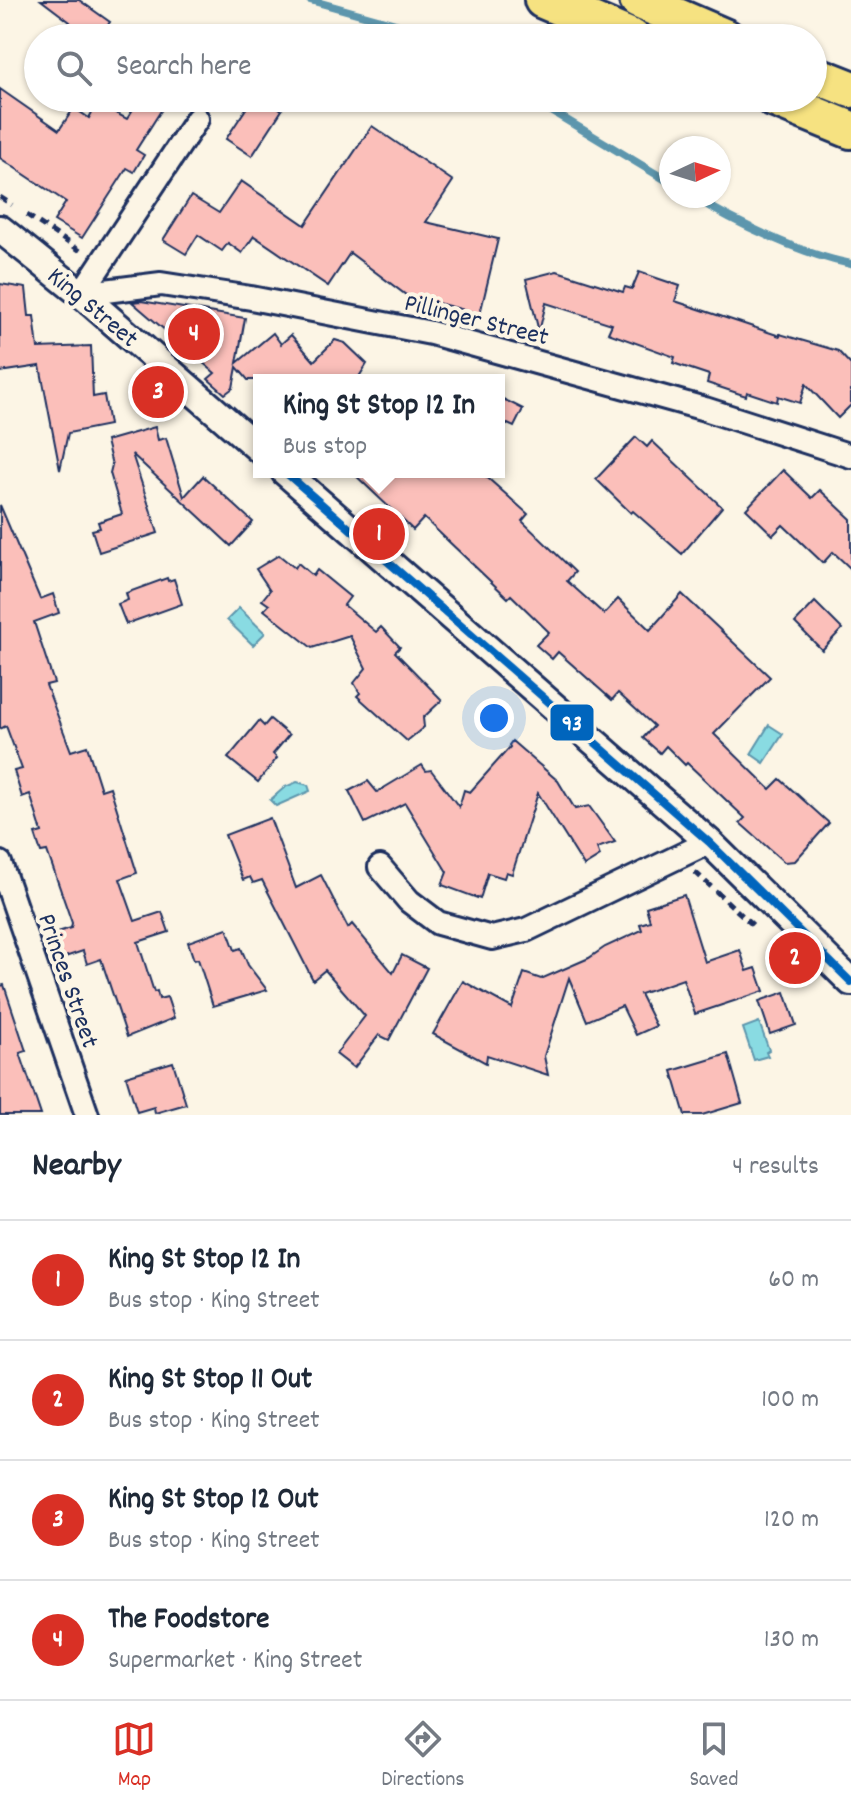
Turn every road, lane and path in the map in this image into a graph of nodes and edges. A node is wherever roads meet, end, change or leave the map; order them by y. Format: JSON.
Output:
{"nodes":[{"id":1,"x":543,"y":0,"type":"edge"},
{"id":2,"x":638,"y":0,"type":"edge"},
{"id":3,"x":599,"y":24,"type":"edge"},
{"id":4,"x":694,"y":24,"type":"edge"},
{"id":5,"x":827,"y":80,"type":"edge"},
{"id":6,"x":851,"y":89,"type":"edge"},
{"id":7,"x":807,"y":112,"type":"edge"},
{"id":8,"x":197,"y":119,"type":"dead end"},
{"id":9,"x":851,"y":130,"type":"edge"},
{"id":10,"x":0,"y":197,"type":"edge"},
{"id":11,"x":0,"y":229,"type":"edge"},
{"id":12,"x":101,"y":264,"type":"junction"},
{"id":13,"x":81,"y":294,"type":"junction"},
{"id":14,"x":253,"y":444,"type":"edge"},
{"id":15,"x":851,"y":456,"type":"edge"},
{"id":16,"x":292,"y":478,"type":"edge"},
{"id":17,"x":709,"y":842,"type":"junction"},
{"id":18,"x":0,"y":863,"type":"edge"},
{"id":19,"x":380,"y":867,"type":"dead end"},
{"id":20,"x":851,"y":982,"type":"edge"},
{"id":21,"x":87,"y":1115,"type":"edge"}],
"edges":[{"from":1,"to":3,"type":"highway"},
{"from":2,"to":4,"type":"highway"},
{"from":5,"to":6,"type":"highway"},
{"from":7,"to":9,"type":"highway"},
{"from":8,"to":12,"type":"street"},
{"from":10,"to":12,"type":"path"},
{"from":11,"to":13,"type":"street","name":"King Street"},
{"from":12,"to":13,"type":"street"},
{"from":13,"to":14,"type":"street","name":"King Street"},
{"from":13,"to":15,"type":"street","name":"Pillinger Street"},
{"from":16,"to":17,"type":"street"},
{"from":17,"to":19,"type":"street"},
{"from":17,"to":20,"type":"street"},
{"from":18,"to":21,"type":"street","name":"Princes Street"}]}
